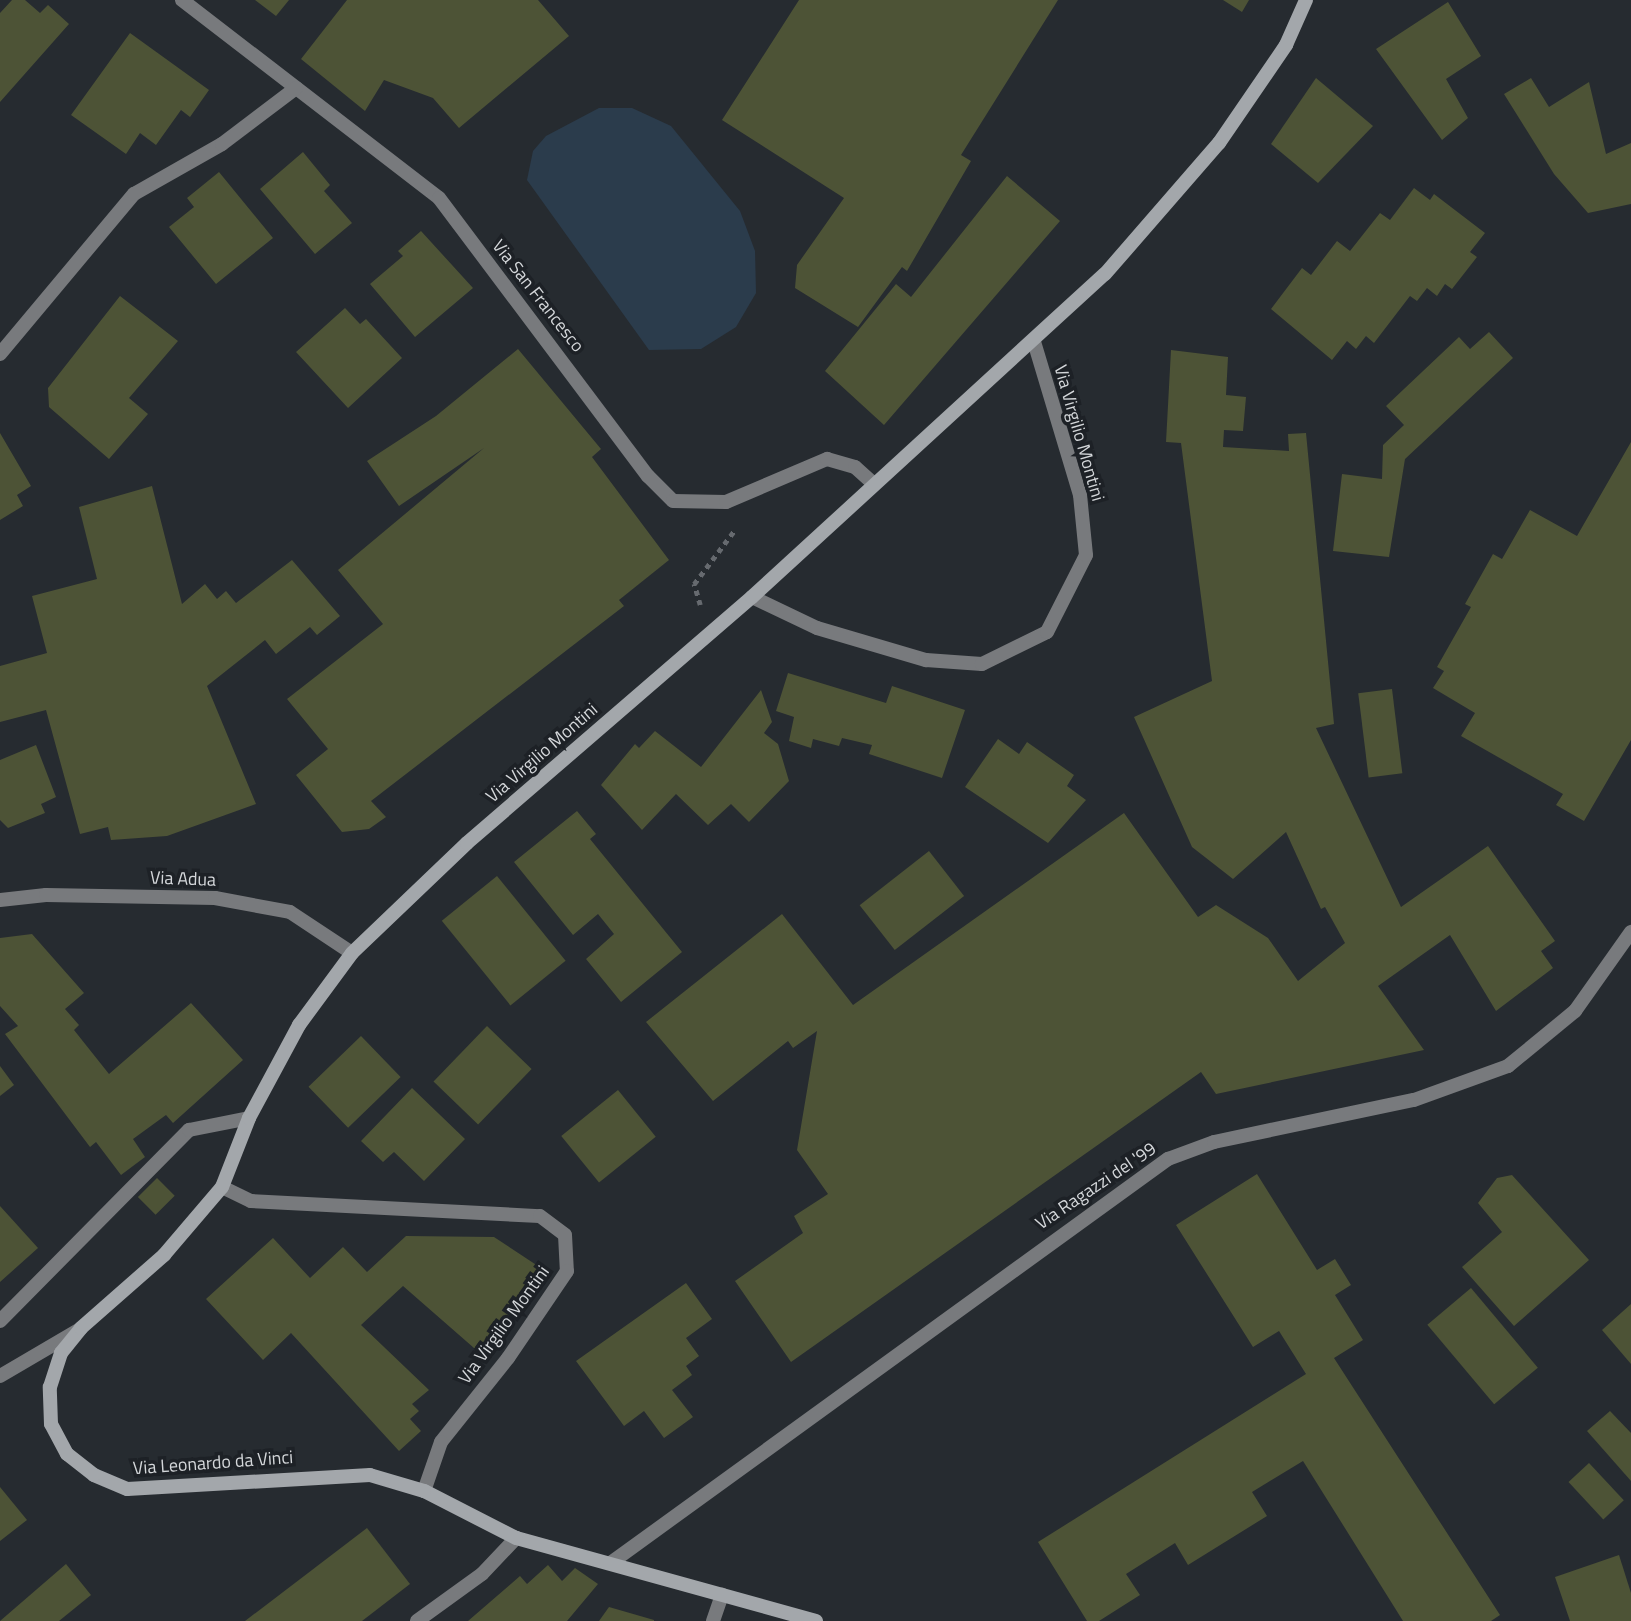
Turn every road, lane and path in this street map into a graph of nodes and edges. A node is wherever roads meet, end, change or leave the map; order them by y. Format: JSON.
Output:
{"nodes":[{"id":1,"x":181,"y":0,"type":"edge"},
{"id":2,"x":1306,"y":0,"type":"edge"},
{"id":3,"x":296,"y":88,"type":"junction"},
{"id":4,"x":1034,"y":342,"type":"junction"},
{"id":5,"x":0,"y":354,"type":"edge"},
{"id":6,"x":874,"y":484,"type":"junction"},
{"id":7,"x":725,"y":547,"type":"dead end"},
{"id":8,"x":694,"y":584,"type":"dead end"},
{"id":9,"x":751,"y":597,"type":"junction"},
{"id":10,"x":0,"y":900,"type":"edge"},
{"id":11,"x":1631,"y":933,"type":"edge"},
{"id":12,"x":352,"y":953,"type":"junction"},
{"id":13,"x":249,"y":1118,"type":"junction"},
{"id":14,"x":222,"y":1187,"type":"junction"},
{"id":15,"x":0,"y":1321,"type":"edge"},
{"id":16,"x":81,"y":1328,"type":"junction"},
{"id":17,"x":0,"y":1376,"type":"edge"},
{"id":18,"x":424,"y":1492,"type":"junction"},
{"id":19,"x":516,"y":1538,"type":"junction"},
{"id":20,"x":612,"y":1562,"type":"junction"},
{"id":21,"x":722,"y":1595,"type":"junction"},
{"id":22,"x":417,"y":1621,"type":"edge"},
{"id":23,"x":713,"y":1621,"type":"edge"},
{"id":24,"x":816,"y":1621,"type":"edge"}],
"edges":[{"from":1,"to":3,"type":"street","name":"Via San Francesco"},
{"from":2,"to":4,"type":"main road","name":"Via Virgilio Montini"},
{"from":3,"to":5,"type":"street"},
{"from":3,"to":6,"type":"street","name":"Via San Francesco"},
{"from":4,"to":6,"type":"main road","name":"Via Virgilio Montini"},
{"from":4,"to":9,"type":"street","name":"Via Virgilio Montini"},
{"from":6,"to":9,"type":"main road","name":"Via Virgilio Montini"},
{"from":7,"to":8,"type":"path"},
{"from":9,"to":12,"type":"main road","name":"Via Virgilio Montini"},
{"from":10,"to":12,"type":"street","name":"Via Adua"},
{"from":11,"to":20,"type":"street","name":"Via Ragazzi del '99"},
{"from":12,"to":13,"type":"main road","name":"Via Virgilio Montini"},
{"from":13,"to":14,"type":"main road","name":"Via Virgilio Montini"},
{"from":13,"to":15,"type":"street"},
{"from":14,"to":16,"type":"main road","name":"Via Leonardo da Vinci"},
{"from":14,"to":18,"type":"street","name":"Via Virgilio Montini"},
{"from":16,"to":17,"type":"street","name":"Via Leonardo da Vinci"},
{"from":16,"to":18,"type":"main road","name":"Via Leonardo da Vinci"},
{"from":18,"to":19,"type":"main road"},
{"from":19,"to":20,"type":"main road"},
{"from":19,"to":22,"type":"street"},
{"from":20,"to":21,"type":"main road"},
{"from":21,"to":23,"type":"street"},
{"from":21,"to":24,"type":"main road"}]}
